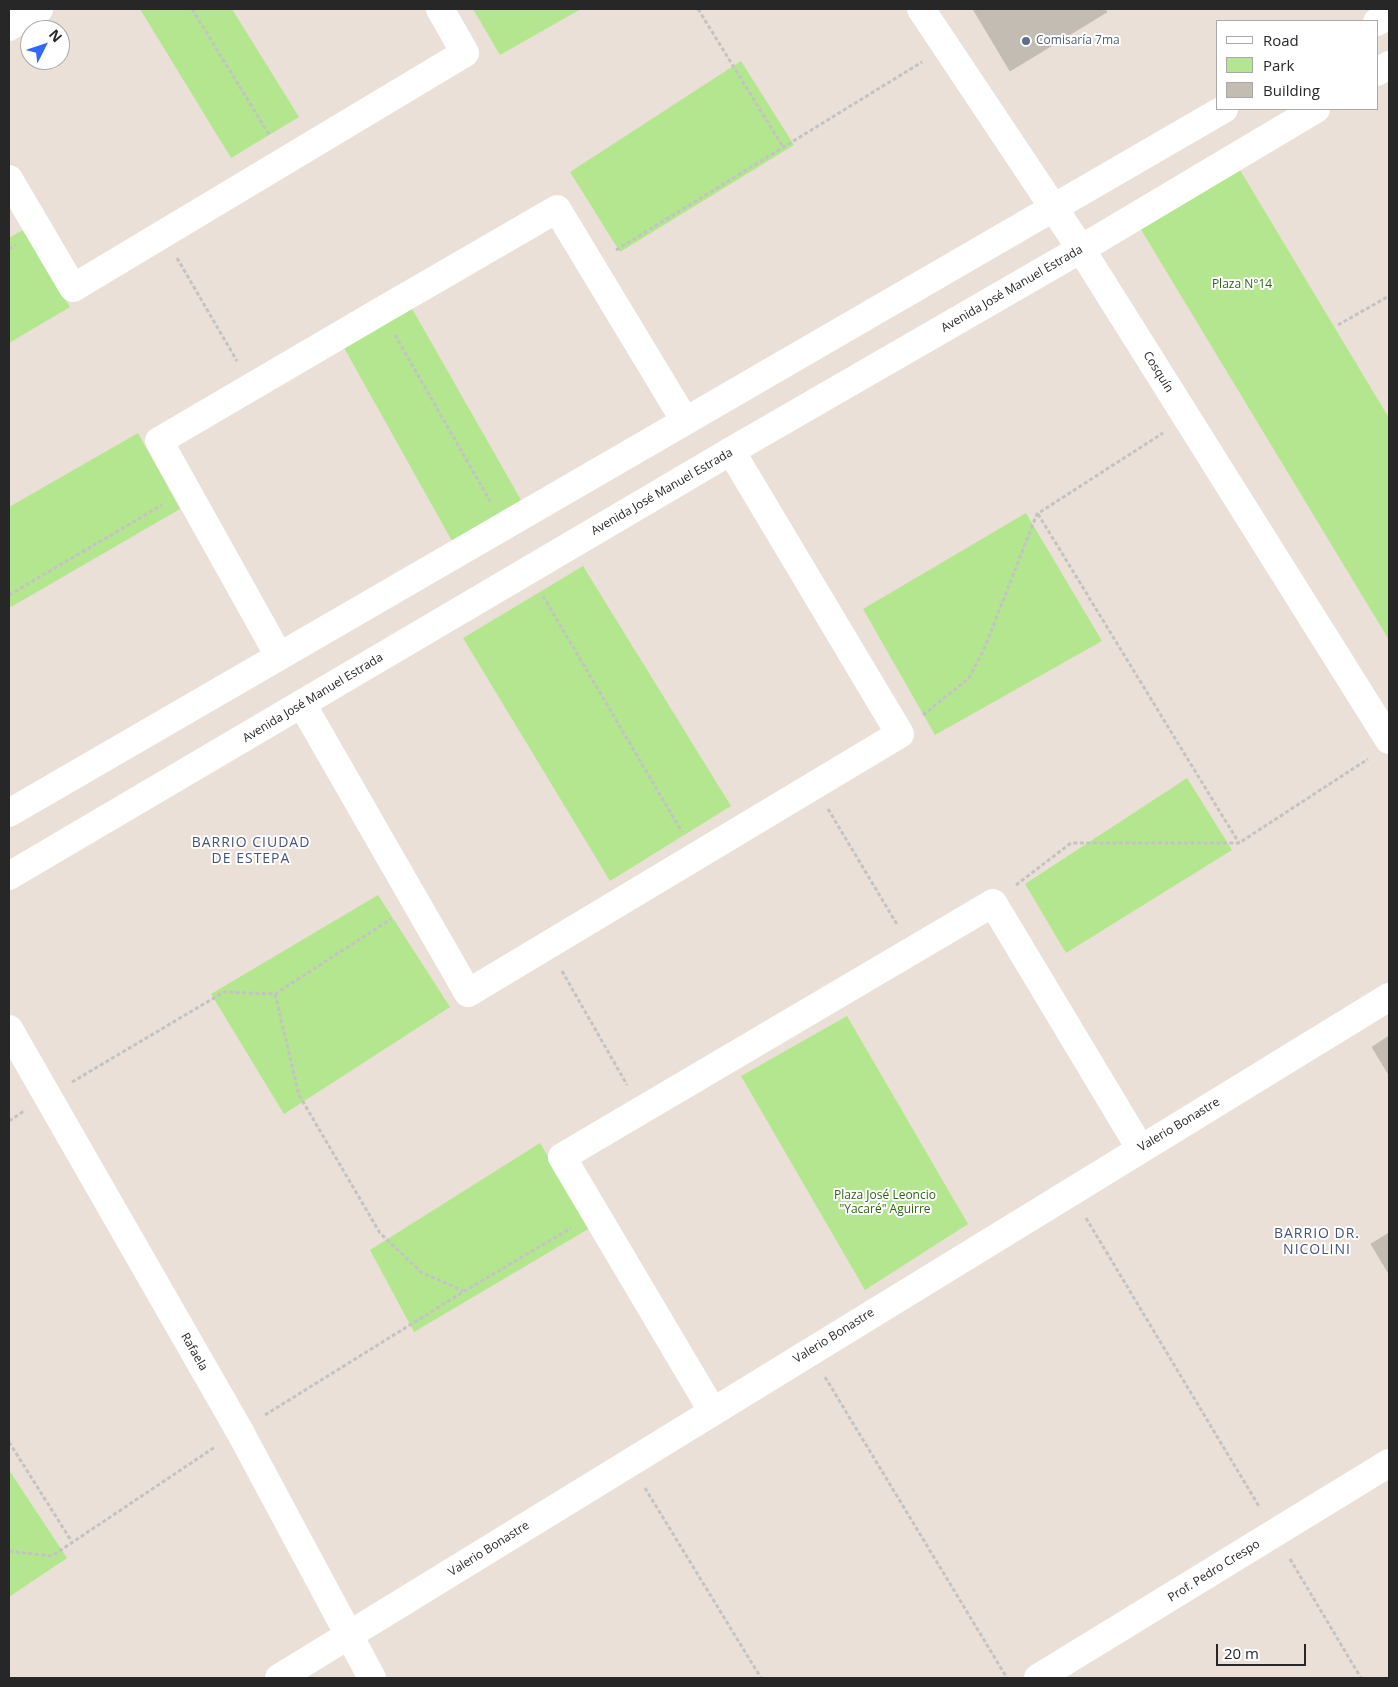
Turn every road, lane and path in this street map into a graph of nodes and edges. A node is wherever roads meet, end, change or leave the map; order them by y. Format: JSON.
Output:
{"nodes":[{"id":1,"x":38,"y":9,"type":"edge"},
{"id":2,"x":192,"y":9,"type":"edge"},
{"id":3,"x":440,"y":9,"type":"edge"},
{"id":4,"x":698,"y":9,"type":"edge"},
{"id":5,"x":921,"y":9,"type":"edge"},
{"id":6,"x":1387,"y":9,"type":"edge"},
{"id":7,"x":1389,"y":14,"type":"edge"},
{"id":8,"x":1378,"y":21,"type":"edge"},
{"id":9,"x":9,"y":28,"type":"edge"},
{"id":10,"x":946,"y":47,"type":"junction"},
{"id":11,"x":1389,"y":65,"type":"edge"},
{"id":12,"x":1378,"y":71,"type":"edge"},
{"id":13,"x":1222,"y":110,"type":"edge"},
{"id":14,"x":1314,"y":110,"type":"edge"},
{"id":15,"x":783,"y":147,"type":"junction"},
{"id":16,"x":285,"y":160,"type":"junction"},
{"id":17,"x":9,"y":179,"type":"edge"},
{"id":18,"x":1051,"y":207,"type":"junction"},
{"id":19,"x":163,"y":234,"type":"junction"},
{"id":20,"x":1081,"y":249,"type":"junction"},
{"id":21,"x":591,"y":265,"type":"junction"},
{"id":22,"x":1389,"y":296,"type":"edge"},
{"id":23,"x":1338,"y":325,"type":"dead end"},
{"id":24,"x":252,"y":387,"type":"junction"},
{"id":25,"x":1187,"y":418,"type":"junction"},
{"id":26,"x":684,"y":421,"type":"junction"},
{"id":27,"x":731,"y":452,"type":"junction"},
{"id":28,"x":186,"y":490,"type":"junction"},
{"id":29,"x":1037,"y":514,"type":"junction"},
{"id":30,"x":9,"y":595,"type":"edge"},
{"id":31,"x":280,"y":656,"type":"junction"},
{"id":32,"x":302,"y":704,"type":"junction"},
{"id":33,"x":900,"y":734,"type":"junction"},
{"id":34,"x":1381,"y":748,"type":"edge"},
{"id":35,"x":813,"y":785,"type":"junction"},
{"id":36,"x":9,"y":814,"type":"edge"},
{"id":37,"x":1239,"y":843,"type":"junction"},
{"id":38,"x":9,"y":876,"type":"edge"},
{"id":39,"x":993,"y":902,"type":"junction"},
{"id":40,"x":415,"y":903,"type":"junction"},
{"id":41,"x":547,"y":944,"type":"junction"},
{"id":42,"x":912,"y":950,"type":"junction"},
{"id":43,"x":275,"y":994,"type":"junction"},
{"id":44,"x":1389,"y":996,"type":"edge"},
{"id":45,"x":9,"y":1029,"type":"edge"},
{"id":46,"x":47,"y":1097,"type":"junction"},
{"id":47,"x":641,"y":1109,"type":"junction"},
{"id":48,"x":9,"y":1121,"type":"edge"},
{"id":49,"x":1140,"y":1148,"type":"junction"},
{"id":50,"x":1070,"y":1192,"type":"junction"},
{"id":51,"x":595,"y":1214,"type":"junction"},
{"id":52,"x":463,"y":1292,"type":"junction"},
{"id":53,"x":809,"y":1351,"type":"junction"},
{"id":54,"x":713,"y":1412,"type":"junction"},
{"id":55,"x":239,"y":1430,"type":"junction"},
{"id":56,"x":9,"y":1442,"type":"edge"},
{"id":57,"x":629,"y":1461,"type":"junction"},
{"id":58,"x":1389,"y":1463,"type":"edge"},
{"id":59,"x":1275,"y":1533,"type":"junction"},
{"id":60,"x":72,"y":1542,"type":"junction"},
{"id":61,"x":9,"y":1551,"type":"edge"},
{"id":62,"x":349,"y":1636,"type":"junction"},
{"id":63,"x":279,"y":1678,"type":"edge"},
{"id":64,"x":372,"y":1678,"type":"edge"},
{"id":65,"x":762,"y":1678,"type":"edge"},
{"id":66,"x":1007,"y":1678,"type":"edge"},
{"id":67,"x":1038,"y":1678,"type":"edge"},
{"id":68,"x":1362,"y":1678,"type":"edge"}],
"edges":[{"from":1,"to":9,"type":"street"},
{"from":2,"to":16,"type":"path"},
{"from":3,"to":16,"type":"street"},
{"from":4,"to":15,"type":"path"},
{"from":5,"to":10,"type":"street","name":"Cosquín"},
{"from":6,"to":7,"type":"street"},
{"from":7,"to":8,"type":"street"},
{"from":10,"to":15,"type":"path"},
{"from":10,"to":18,"type":"street","name":"Cosquín"},
{"from":11,"to":12,"type":"street"},
{"from":13,"to":18,"type":"street"},
{"from":14,"to":20,"type":"street","name":"Avenida José Manuel Estrada"},
{"from":15,"to":21,"type":"path"},
{"from":16,"to":19,"type":"street"},
{"from":17,"to":19,"type":"street"},
{"from":18,"to":20,"type":"street","name":"Cosquín"},
{"from":18,"to":26,"type":"street"},
{"from":19,"to":24,"type":"path"},
{"from":20,"to":25,"type":"street","name":"Cosquín"},
{"from":20,"to":27,"type":"street","name":"Avenida José Manuel Estrada"},
{"from":21,"to":24,"type":"street"},
{"from":21,"to":26,"type":"street"},
{"from":22,"to":23,"type":"path"},
{"from":24,"to":28,"type":"street"},
{"from":25,"to":29,"type":"path"},
{"from":25,"to":34,"type":"street","name":"Cosquín"},
{"from":26,"to":31,"type":"street"},
{"from":27,"to":32,"type":"street","name":"Avenida José Manuel Estrada"},
{"from":27,"to":33,"type":"street"},
{"from":28,"to":30,"type":"path"},
{"from":28,"to":31,"type":"street"},
{"from":29,"to":33,"type":"path"},
{"from":29,"to":37,"type":"path"},
{"from":31,"to":36,"type":"street"},
{"from":32,"to":38,"type":"street","name":"Avenida José Manuel Estrada"},
{"from":32,"to":40,"type":"street"},
{"from":33,"to":35,"type":"street"},
{"from":34,"to":37,"type":"path"},
{"from":35,"to":41,"type":"street"},
{"from":35,"to":42,"type":"path"},
{"from":37,"to":39,"type":"path"},
{"from":39,"to":42,"type":"street"},
{"from":39,"to":49,"type":"street"},
{"from":40,"to":41,"type":"street"},
{"from":40,"to":43,"type":"path"},
{"from":41,"to":47,"type":"path"},
{"from":42,"to":47,"type":"street"},
{"from":43,"to":46,"type":"path"},
{"from":43,"to":52,"type":"path"},
{"from":44,"to":49,"type":"street","name":"Valerio Bonastre"},
{"from":45,"to":46,"type":"street","name":"Rafaela"},
{"from":46,"to":48,"type":"path"},
{"from":46,"to":55,"type":"street","name":"Rafaela"},
{"from":47,"to":51,"type":"street"},
{"from":49,"to":50,"type":"street","name":"Valerio Bonastre"},
{"from":50,"to":53,"type":"street","name":"Valerio Bonastre"},
{"from":50,"to":59,"type":"path"},
{"from":51,"to":52,"type":"path"},
{"from":51,"to":54,"type":"street"},
{"from":52,"to":55,"type":"path"},
{"from":53,"to":54,"type":"street","name":"Valerio Bonastre"},
{"from":53,"to":66,"type":"path"},
{"from":54,"to":57,"type":"street","name":"Valerio Bonastre"},
{"from":55,"to":60,"type":"path"},
{"from":55,"to":62,"type":"street","name":"Rafaela"},
{"from":56,"to":60,"type":"path"},
{"from":57,"to":62,"type":"street","name":"Valerio Bonastre"},
{"from":57,"to":65,"type":"path"},
{"from":58,"to":59,"type":"street","name":"Prof. Pedro Crespo"},
{"from":59,"to":67,"type":"street","name":"Prof. Pedro Crespo"},
{"from":59,"to":68,"type":"path"},
{"from":60,"to":61,"type":"path"},
{"from":62,"to":63,"type":"street","name":"Valerio Bonastre"},
{"from":62,"to":64,"type":"street","name":"Rafaela"}]}
